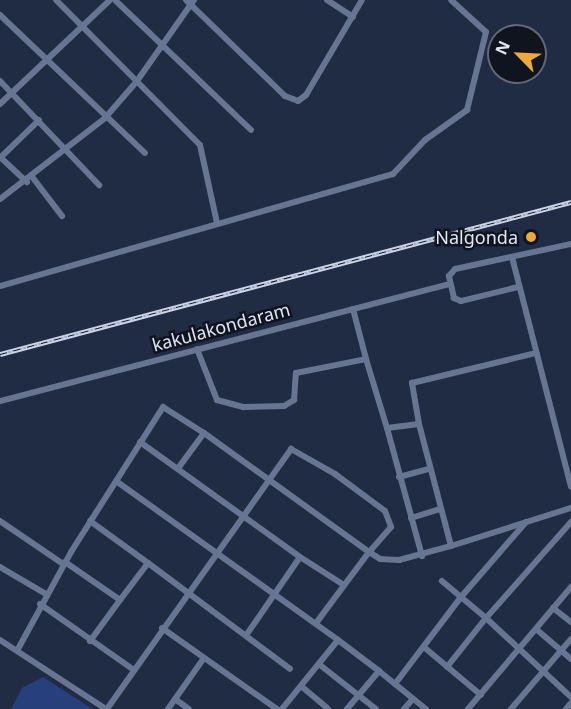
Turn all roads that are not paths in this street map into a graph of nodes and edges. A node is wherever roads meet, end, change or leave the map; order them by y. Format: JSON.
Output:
{"nodes":[{"id":1,"x":56,"y":0,"type":"edge"},
{"id":2,"x":112,"y":0,"type":"edge"},
{"id":3,"x":327,"y":0,"type":"edge"},
{"id":4,"x":362,"y":0,"type":"edge"},
{"id":5,"x":451,"y":0,"type":"edge"},
{"id":6,"x":190,"y":2,"type":"edge"},
{"id":7,"x":0,"y":15,"type":"edge"},
{"id":8,"x":352,"y":17,"type":"junction"},
{"id":9,"x":83,"y":27,"type":"junction"},
{"id":10,"x":162,"y":44,"type":"junction"},
{"id":11,"x":43,"y":60,"type":"junction"},
{"id":12,"x":0,"y":81,"type":"edge"},
{"id":13,"x":137,"y":81,"type":"junction"},
{"id":14,"x":12,"y":93,"type":"junction"},
{"id":15,"x":0,"y":104,"type":"edge"},
{"id":16,"x":105,"y":118,"type":"junction"},
{"id":17,"x":39,"y":120,"type":"junction"},
{"id":18,"x":251,"y":130,"type":"dead end"},
{"id":19,"x":66,"y":151,"type":"junction"},
{"id":20,"x":145,"y":153,"type":"dead end"},
{"id":21,"x":0,"y":157,"type":"edge"},
{"id":22,"x":30,"y":180,"type":"junction"},
{"id":23,"x":99,"y":185,"type":"dead end"},
{"id":24,"x":0,"y":199,"type":"edge"},
{"id":25,"x":62,"y":216,"type":"dead end"},
{"id":26,"x":217,"y":223,"type":"junction"},
{"id":27,"x":571,"y":244,"type":"edge"},
{"id":28,"x":512,"y":257,"type":"junction"},
{"id":29,"x":450,"y":284,"type":"junction"},
{"id":30,"x":0,"y":286,"type":"edge"},
{"id":31,"x":518,"y":287,"type":"junction"},
{"id":32,"x":353,"y":309,"type":"junction"},
{"id":33,"x":197,"y":349,"type":"junction"},
{"id":34,"x":536,"y":353,"type":"junction"},
{"id":35,"x":366,"y":359,"type":"junction"},
{"id":36,"x":0,"y":401,"type":"edge"},
{"id":37,"x":419,"y":424,"type":"junction"},
{"id":38,"x":387,"y":428,"type":"junction"},
{"id":39,"x":204,"y":433,"type":"junction"},
{"id":40,"x":140,"y":442,"type":"junction"},
{"id":41,"x":179,"y":468,"type":"junction"},
{"id":42,"x":429,"y":469,"type":"junction"},
{"id":43,"x":269,"y":477,"type":"junction"},
{"id":44,"x":399,"y":477,"type":"junction"},
{"id":45,"x":116,"y":481,"type":"junction"},
{"id":46,"x":571,"y":487,"type":"edge"},
{"id":47,"x":440,"y":508,"type":"junction"},
{"id":48,"x":571,"y":508,"type":"edge"},
{"id":49,"x":242,"y":514,"type":"junction"},
{"id":50,"x":411,"y":518,"type":"junction"},
{"id":51,"x":528,"y":519,"type":"junction"},
{"id":52,"x":0,"y":521,"type":"edge"},
{"id":53,"x":90,"y":521,"type":"junction"},
{"id":54,"x":571,"y":522,"type":"edge"},
{"id":55,"x":451,"y":546,"type":"junction"},
{"id":56,"x":216,"y":552,"type":"junction"},
{"id":57,"x":369,"y":552,"type":"junction"},
{"id":58,"x":422,"y":556,"type":"junction"},
{"id":59,"x":300,"y":557,"type":"junction"},
{"id":60,"x":64,"y":563,"type":"junction"},
{"id":61,"x":148,"y":564,"type":"junction"},
{"id":62,"x":0,"y":567,"type":"edge"},
{"id":63,"x":442,"y":580,"type":"dead end"},
{"id":64,"x":344,"y":585,"type":"junction"},
{"id":65,"x":571,"y":587,"type":"edge"},
{"id":66,"x":189,"y":591,"type":"junction"},
{"id":67,"x":46,"y":594,"type":"junction"},
{"id":68,"x":275,"y":594,"type":"junction"},
{"id":69,"x":461,"y":597,"type":"junction"},
{"id":70,"x":120,"y":600,"type":"junction"},
{"id":71,"x":40,"y":604,"type":"junction"},
{"id":72,"x":553,"y":608,"type":"junction"},
{"id":73,"x":486,"y":618,"type":"junction"},
{"id":74,"x":571,"y":622,"type":"edge"},
{"id":75,"x":315,"y":623,"type":"junction"},
{"id":76,"x":162,"y":628,"type":"junction"},
{"id":77,"x":536,"y":629,"type":"junction"},
{"id":78,"x":247,"y":633,"type":"junction"},
{"id":79,"x":571,"y":639,"type":"edge"},
{"id":80,"x":0,"y":640,"type":"edge"},
{"id":81,"x":338,"y":640,"type":"junction"},
{"id":82,"x":90,"y":641,"type":"junction"},
{"id":83,"x":425,"y":648,"type":"junction"},
{"id":84,"x":18,"y":649,"type":"junction"},
{"id":85,"x":561,"y":650,"type":"junction"},
{"id":86,"x":519,"y":651,"type":"junction"},
{"id":87,"x":204,"y":658,"type":"junction"},
{"id":88,"x":571,"y":658,"type":"edge"},
{"id":89,"x":320,"y":665,"type":"junction"},
{"id":90,"x":447,"y":667,"type":"junction"},
{"id":91,"x":290,"y":669,"type":"dead end"},
{"id":92,"x":134,"y":670,"type":"junction"},
{"id":93,"x":379,"y":671,"type":"junction"},
{"id":94,"x":542,"y":671,"type":"junction"},
{"id":95,"x":395,"y":684,"type":"junction"},
{"id":96,"x":301,"y":686,"type":"junction"},
{"id":97,"x":481,"y":695,"type":"junction"},
{"id":98,"x":357,"y":696,"type":"junction"},
{"id":99,"x":175,"y":699,"type":"junction"},
{"id":100,"x":413,"y":699,"type":"junction"},
{"id":101,"x":570,"y":704,"type":"edge"},
{"id":102,"x":107,"y":709,"type":"edge"},
{"id":103,"x":168,"y":709,"type":"edge"},
{"id":104,"x":189,"y":709,"type":"edge"},
{"id":105,"x":277,"y":709,"type":"edge"},
{"id":106,"x":282,"y":709,"type":"edge"},
{"id":107,"x":328,"y":709,"type":"edge"},
{"id":108,"x":347,"y":709,"type":"edge"},
{"id":109,"x":376,"y":709,"type":"edge"},
{"id":110,"x":404,"y":709,"type":"edge"},
{"id":111,"x":426,"y":709,"type":"edge"},
{"id":112,"x":468,"y":709,"type":"edge"},
{"id":113,"x":511,"y":709,"type":"edge"}],
"edges":[{"from":1,"to":9,"type":"street"},
{"from":2,"to":9,"type":"street"},
{"from":2,"to":10,"type":"street"},
{"from":3,"to":8,"type":"street"},
{"from":4,"to":8,"type":"street"},
{"from":5,"to":26,"type":"street"},
{"from":6,"to":8,"type":"street"},
{"from":6,"to":10,"type":"street"},
{"from":7,"to":11,"type":"street"},
{"from":9,"to":11,"type":"street"},
{"from":9,"to":13,"type":"street"},
{"from":10,"to":13,"type":"street"},
{"from":10,"to":18,"type":"street"},
{"from":11,"to":14,"type":"street"},
{"from":11,"to":16,"type":"street"},
{"from":12,"to":14,"type":"street"},
{"from":13,"to":16,"type":"street"},
{"from":13,"to":26,"type":"street"},
{"from":14,"to":15,"type":"street"},
{"from":14,"to":17,"type":"street"},
{"from":16,"to":19,"type":"street"},
{"from":16,"to":20,"type":"street"},
{"from":17,"to":19,"type":"street"},
{"from":17,"to":21,"type":"street"},
{"from":19,"to":22,"type":"street"},
{"from":19,"to":23,"type":"street"},
{"from":21,"to":22,"type":"street"},
{"from":22,"to":24,"type":"street"},
{"from":22,"to":25,"type":"street"},
{"from":26,"to":30,"type":"street"},
{"from":27,"to":28,"type":"street"},
{"from":28,"to":29,"type":"street"},
{"from":28,"to":31,"type":"street"},
{"from":29,"to":31,"type":"street"},
{"from":29,"to":32,"type":"street","name":"kakulakondaram"},
{"from":31,"to":34,"type":"street"},
{"from":32,"to":33,"type":"street","name":"kakulakondaram"},
{"from":32,"to":35,"type":"street"},
{"from":33,"to":35,"type":"street"},
{"from":33,"to":36,"type":"street","name":"kakulakondaram"},
{"from":34,"to":37,"type":"street"},
{"from":34,"to":46,"type":"street"},
{"from":35,"to":38,"type":"street"},
{"from":37,"to":38,"type":"street"},
{"from":37,"to":42,"type":"street"},
{"from":38,"to":44,"type":"street"},
{"from":39,"to":40,"type":"street"},
{"from":39,"to":41,"type":"street"},
{"from":39,"to":43,"type":"street"},
{"from":40,"to":41,"type":"street"},
{"from":40,"to":45,"type":"street"},
{"from":41,"to":49,"type":"street"},
{"from":42,"to":44,"type":"street"},
{"from":42,"to":47,"type":"street"},
{"from":43,"to":49,"type":"street"},
{"from":43,"to":57,"type":"street"},
{"from":43,"to":57,"type":"street"},
{"from":44,"to":50,"type":"street"},
{"from":45,"to":53,"type":"street"},
{"from":45,"to":56,"type":"street"},
{"from":47,"to":50,"type":"street"},
{"from":47,"to":55,"type":"street"},
{"from":48,"to":51,"type":"street"},
{"from":49,"to":56,"type":"street"},
{"from":49,"to":59,"type":"street"},
{"from":50,"to":58,"type":"street"},
{"from":51,"to":55,"type":"street"},
{"from":51,"to":69,"type":"street"},
{"from":52,"to":60,"type":"street"},
{"from":53,"to":60,"type":"street"},
{"from":53,"to":61,"type":"street"},
{"from":54,"to":73,"type":"street"},
{"from":55,"to":58,"type":"street"},
{"from":56,"to":66,"type":"street"},
{"from":56,"to":68,"type":"street"},
{"from":57,"to":58,"type":"street"},
{"from":57,"to":64,"type":"street"},
{"from":59,"to":64,"type":"street"},
{"from":59,"to":68,"type":"street"},
{"from":60,"to":67,"type":"street"},
{"from":60,"to":70,"type":"street"},
{"from":61,"to":66,"type":"street"},
{"from":61,"to":70,"type":"street"},
{"from":62,"to":67,"type":"street"},
{"from":63,"to":69,"type":"street"},
{"from":64,"to":75,"type":"street"},
{"from":65,"to":72,"type":"street"},
{"from":66,"to":76,"type":"street"},
{"from":66,"to":78,"type":"street"},
{"from":67,"to":71,"type":"street"},
{"from":68,"to":75,"type":"street"},
{"from":68,"to":78,"type":"street"},
{"from":69,"to":73,"type":"street"},
{"from":69,"to":83,"type":"street"},
{"from":70,"to":82,"type":"street"},
{"from":71,"to":82,"type":"street"},
{"from":71,"to":84,"type":"street"},
{"from":72,"to":74,"type":"street"},
{"from":72,"to":77,"type":"street"},
{"from":73,"to":86,"type":"street"},
{"from":73,"to":90,"type":"street"},
{"from":75,"to":81,"type":"street"},
{"from":76,"to":87,"type":"street"},
{"from":76,"to":92,"type":"street"},
{"from":77,"to":85,"type":"street"},
{"from":77,"to":86,"type":"street"},
{"from":78,"to":91,"type":"street"},
{"from":79,"to":85,"type":"street"},
{"from":80,"to":84,"type":"street"},
{"from":81,"to":89,"type":"street"},
{"from":81,"to":93,"type":"street"},
{"from":82,"to":92,"type":"street"},
{"from":83,"to":90,"type":"street"},
{"from":83,"to":95,"type":"street"},
{"from":84,"to":102,"type":"street"},
{"from":85,"to":88,"type":"street"},
{"from":85,"to":94,"type":"street"},
{"from":86,"to":94,"type":"street"},
{"from":86,"to":97,"type":"street"},
{"from":87,"to":99,"type":"street"},
{"from":87,"to":105,"type":"street"},
{"from":89,"to":96,"type":"street"},
{"from":89,"to":98,"type":"street"},
{"from":90,"to":97,"type":"street"},
{"from":92,"to":102,"type":"street"},
{"from":93,"to":95,"type":"street"},
{"from":93,"to":98,"type":"street"},
{"from":94,"to":101,"type":"street"},
{"from":94,"to":113,"type":"street"},
{"from":95,"to":100,"type":"street"},
{"from":96,"to":106,"type":"street"},
{"from":96,"to":107,"type":"street"},
{"from":97,"to":112,"type":"street"},
{"from":98,"to":108,"type":"street"},
{"from":98,"to":109,"type":"street"},
{"from":99,"to":103,"type":"street"},
{"from":99,"to":104,"type":"street"},
{"from":100,"to":110,"type":"street"},
{"from":100,"to":111,"type":"street"}]}
